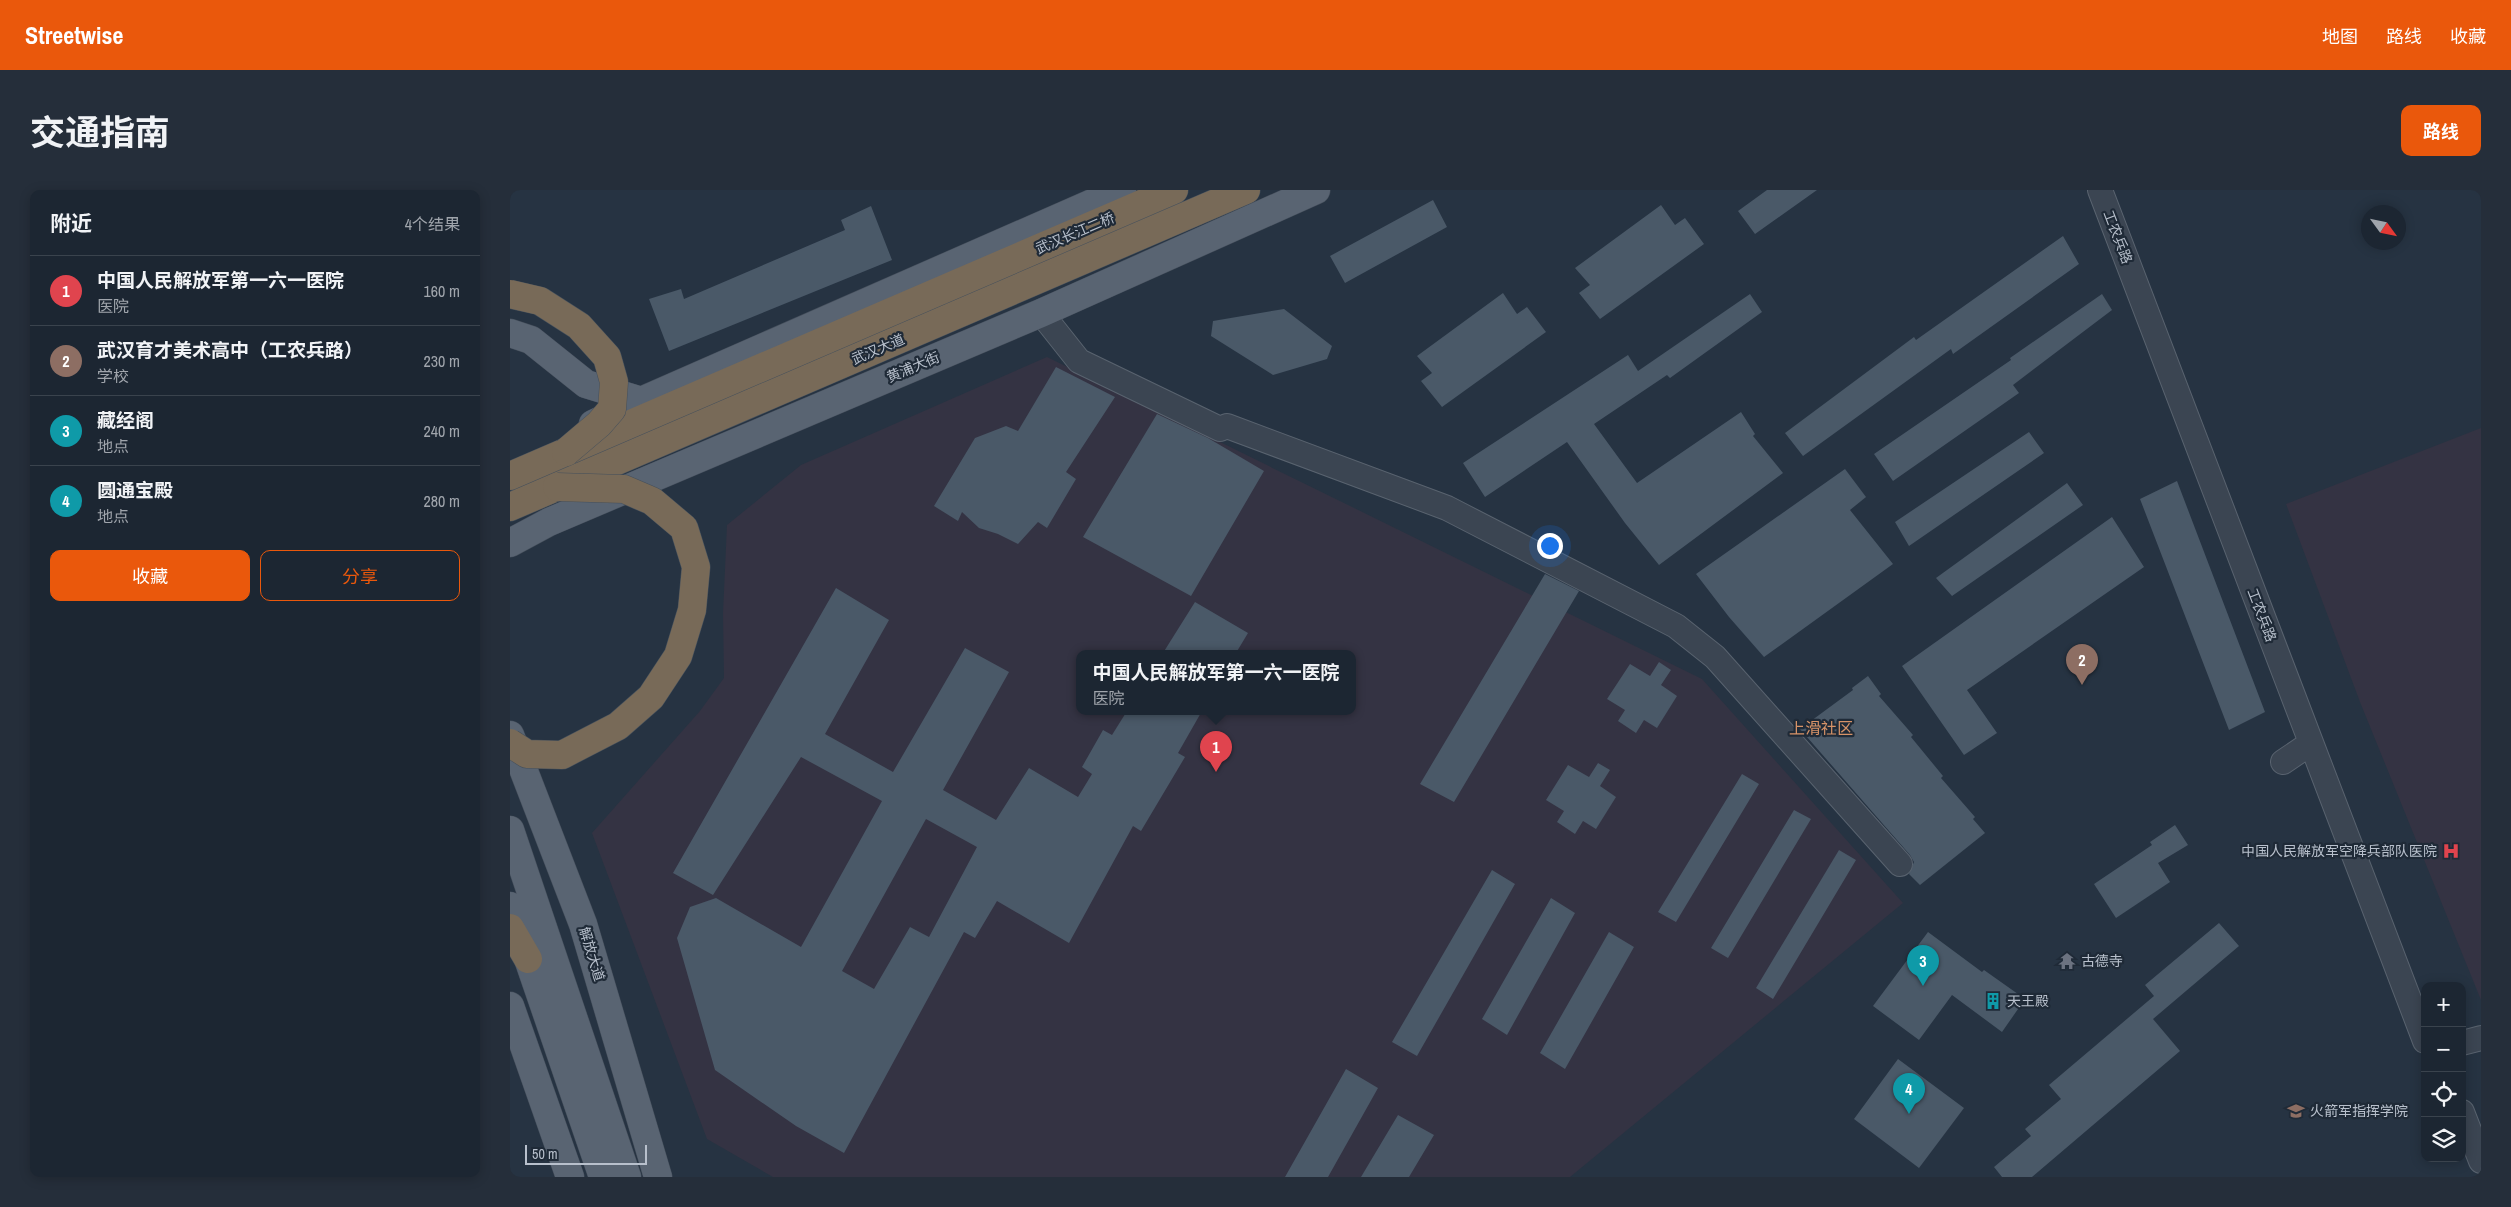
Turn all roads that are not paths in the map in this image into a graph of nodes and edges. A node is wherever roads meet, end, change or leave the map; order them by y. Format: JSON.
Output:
{"nodes":[{"id":1,"x":1122,"y":190,"type":"edge"},
{"id":2,"x":1174,"y":190,"type":"edge"},
{"id":3,"x":1246,"y":190,"type":"edge"},
{"id":4,"x":1316,"y":190,"type":"edge"},
{"id":5,"x":2100,"y":190,"type":"edge"},
{"id":6,"x":2110,"y":190,"type":"edge"},
{"id":7,"x":976,"y":275,"type":"joint"},
{"id":8,"x":510,"y":294,"type":"edge"},
{"id":9,"x":1041,"y":313,"type":"junction"},
{"id":10,"x":510,"y":333,"type":"edge"},
{"id":11,"x":641,"y":401,"type":"junction"},
{"id":12,"x":566,"y":452,"type":"junction"},
{"id":13,"x":510,"y":464,"type":"edge"},
{"id":14,"x":510,"y":476,"type":"edge"},
{"id":15,"x":557,"y":487,"type":"junction"},
{"id":16,"x":510,"y":507,"type":"edge"},
{"id":17,"x":510,"y":543,"type":"edge"},
{"id":18,"x":510,"y":736,"type":"edge"},
{"id":19,"x":510,"y":743,"type":"edge"},
{"id":20,"x":2311,"y":743,"type":"junction"},
{"id":21,"x":2283,"y":762,"type":"dead end"},
{"id":22,"x":510,"y":830,"type":"edge"},
{"id":23,"x":1900,"y":864,"type":"dead end"},
{"id":24,"x":510,"y":906,"type":"edge"},
{"id":25,"x":510,"y":928,"type":"edge"},
{"id":26,"x":528,"y":959,"type":"junction"},
{"id":27,"x":2421,"y":1003,"type":"edge"},
{"id":28,"x":510,"y":1006,"type":"edge"},
{"id":29,"x":2421,"y":1031,"type":"edge"},
{"id":30,"x":2481,"y":1038,"type":"edge"},
{"id":31,"x":2466,"y":1042,"type":"edge"},
{"id":32,"x":2464,"y":1117,"type":"edge"},
{"id":33,"x":2466,"y":1149,"type":"edge"},
{"id":34,"x":2481,"y":1161,"type":"edge"},
{"id":35,"x":570,"y":1177,"type":"edge"},
{"id":36,"x":603,"y":1177,"type":"edge"},
{"id":37,"x":627,"y":1177,"type":"edge"},
{"id":38,"x":658,"y":1177,"type":"edge"},
{"id":39,"x":2477,"y":1177,"type":"edge"}],
"edges":[{"from":1,"to":11,"type":"main road"},
{"from":2,"to":7,"type":"highway","name":"武汉长江二桥"},
{"from":3,"to":15,"type":"highway","name":"武汉大道"},
{"from":4,"to":9,"type":"main road","name":"黄浦大街"},
{"from":5,"to":20,"type":"street","name":"工农兵路"},
{"from":6,"to":27,"type":"street","name":"工农兵路"},
{"from":7,"to":12,"type":"highway","name":"武汉大道","bridge":true},
{"from":8,"to":12,"type":"highway","bridge":true},
{"from":9,"to":17,"type":"main road","name":"黄浦大街"},
{"from":9,"to":23,"type":"street"},
{"from":10,"to":11,"type":"main road"},
{"from":11,"to":13,"type":"main road"},
{"from":12,"to":14,"type":"highway","name":"武汉大道"},
{"from":15,"to":16,"type":"highway","name":"武汉大道"},
{"from":15,"to":19,"type":"highway","bridge":true},
{"from":18,"to":38,"type":"main road","name":"解放大道"},
{"from":20,"to":21,"type":"street"},
{"from":20,"to":29,"type":"street","name":"工农兵路"},
{"from":22,"to":37,"type":"main road"},
{"from":24,"to":26,"type":"main road"},
{"from":25,"to":26,"type":"highway"},
{"from":26,"to":36,"type":"main road"},
{"from":28,"to":35,"type":"main road"},
{"from":30,"to":31,"type":"street"},
{"from":32,"to":34,"type":"street"},
{"from":33,"to":39,"type":"street"}]}
